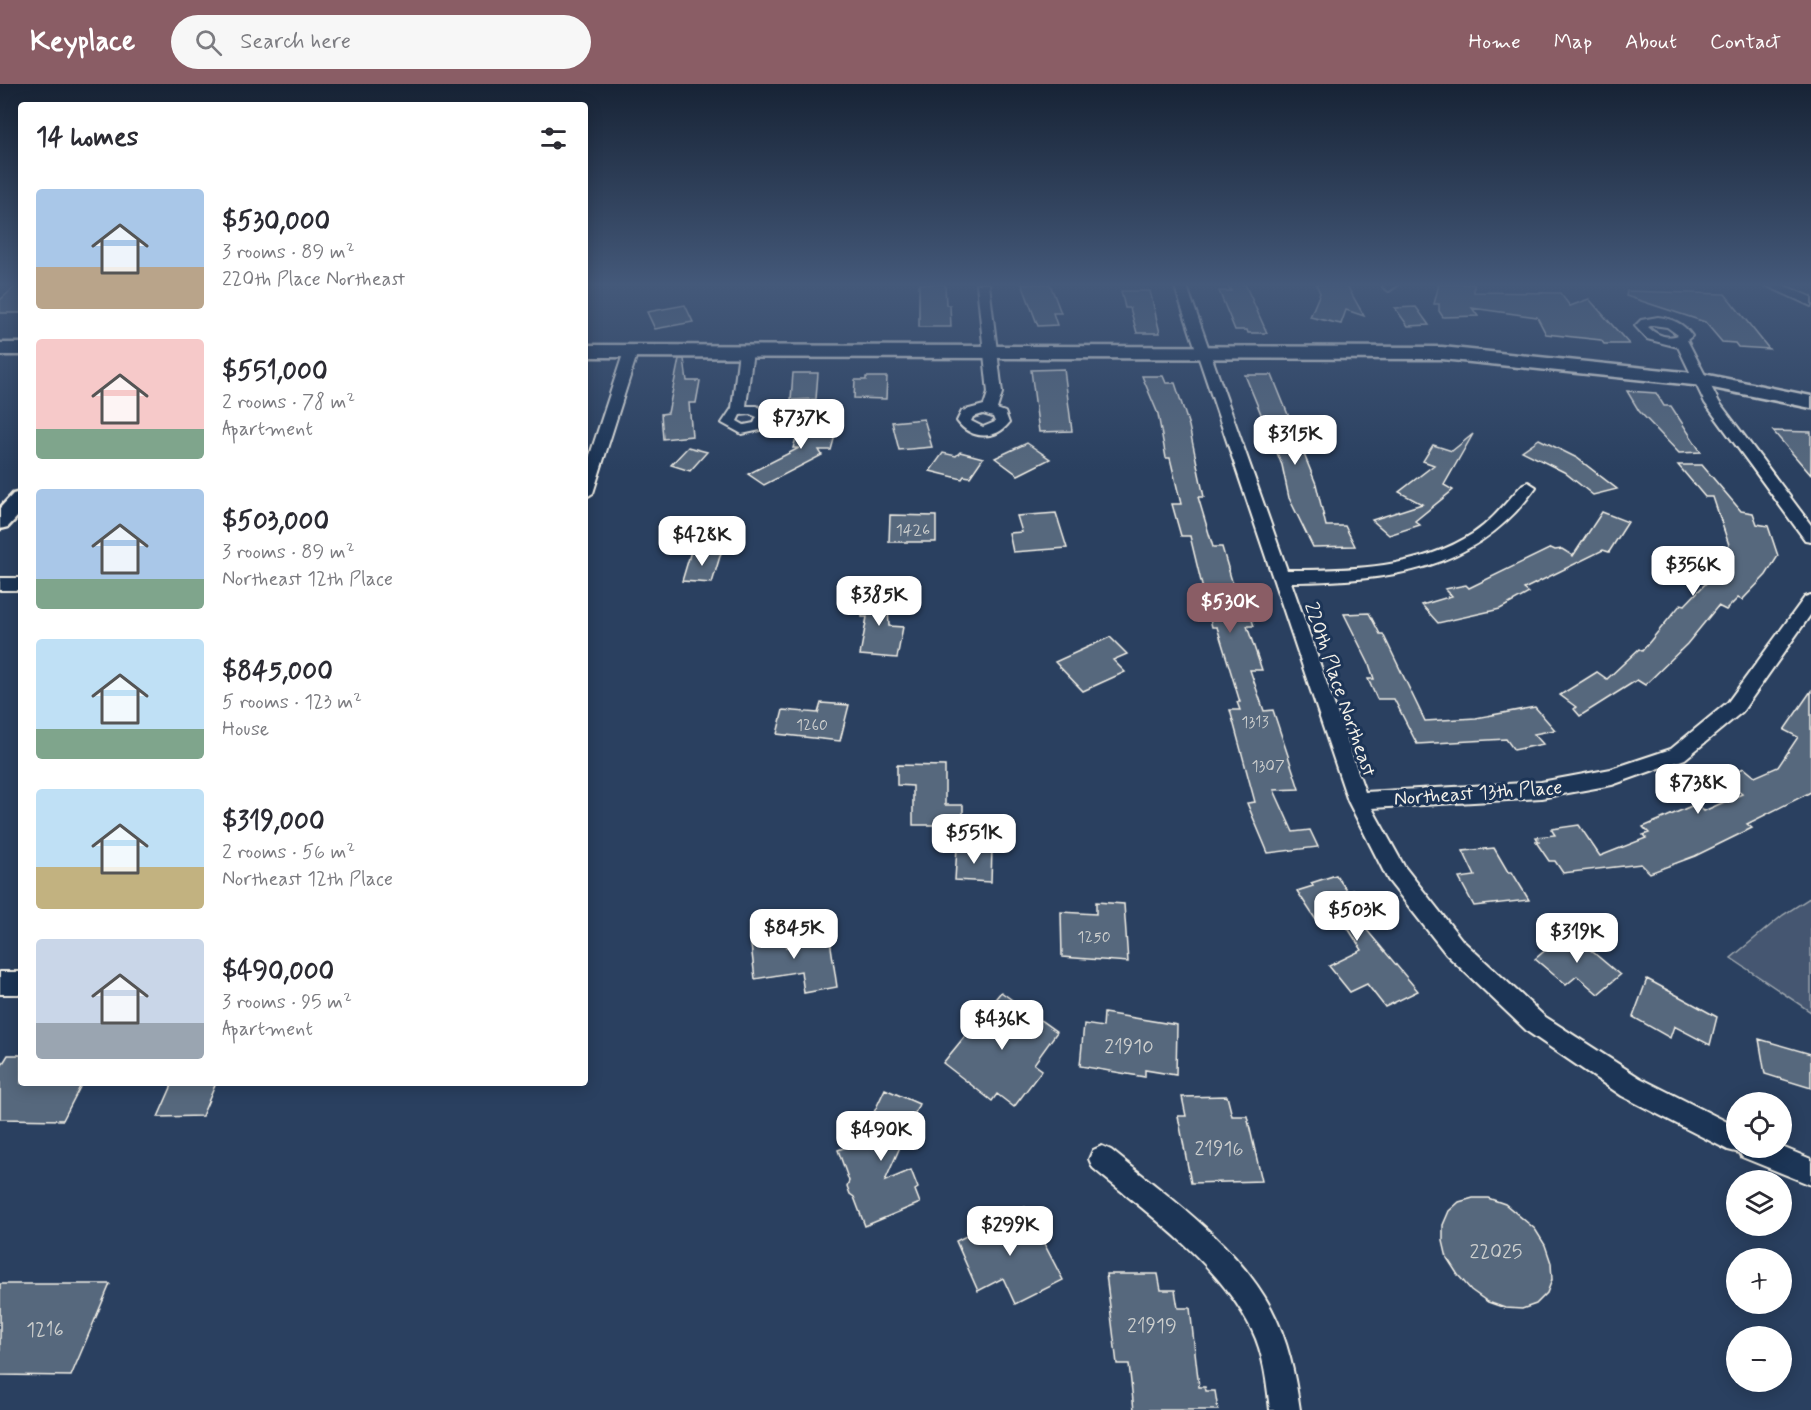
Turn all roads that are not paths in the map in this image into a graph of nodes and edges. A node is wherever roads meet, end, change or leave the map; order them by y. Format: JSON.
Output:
{"nodes":[{"id":1,"x":990,"y":346,"type":"edge"},
{"id":2,"x":1201,"y":346,"type":"edge"},
{"id":3,"x":1684,"y":346,"type":"edge"},
{"id":4,"x":0,"y":349,"type":"edge"},
{"id":5,"x":18,"y":349,"type":"edge"},
{"id":6,"x":588,"y":351,"type":"edge"},
{"id":7,"x":631,"y":351,"type":"junction"},
{"id":8,"x":746,"y":351,"type":"junction"},
{"id":9,"x":991,"y":351,"type":"junction"},
{"id":10,"x":1203,"y":352,"type":"junction"},
{"id":11,"x":1703,"y":380,"type":"junction"},
{"id":12,"x":1811,"y":402,"type":"edge"},
{"id":13,"x":739,"y":410,"type":"dead end"},
{"id":14,"x":990,"y":410,"type":"dead end"},
{"id":15,"x":588,"y":484,"type":"edge"},
{"id":16,"x":1528,"y":487,"type":"dead end"},
{"id":17,"x":18,"y":502,"type":"edge"},
{"id":18,"x":0,"y":522,"type":"edge"},
{"id":19,"x":1811,"y":536,"type":"edge"},
{"id":20,"x":1279,"y":576,"type":"junction"},
{"id":21,"x":0,"y":584,"type":"edge"},
{"id":22,"x":18,"y":584,"type":"edge"},
{"id":23,"x":1811,"y":601,"type":"edge"},
{"id":24,"x":1358,"y":801,"type":"junction"},
{"id":25,"x":0,"y":983,"type":"edge"},
{"id":26,"x":18,"y":983,"type":"edge"},
{"id":27,"x":1726,"y":1135,"type":"edge"},
{"id":28,"x":1102,"y":1158,"type":"dead end"},
{"id":29,"x":1776,"y":1158,"type":"edge"},
{"id":30,"x":1811,"y":1172,"type":"edge"},
{"id":31,"x":1286,"y":1410,"type":"edge"}],
"edges":[{"from":1,"to":9,"type":"street"},
{"from":2,"to":10,"type":"street","name":"220th Place Northeast"},
{"from":3,"to":11,"type":"street"},
{"from":4,"to":5,"type":"street"},
{"from":6,"to":7,"type":"street"},
{"from":7,"to":8,"type":"street"},
{"from":7,"to":15,"type":"street"},
{"from":8,"to":9,"type":"street"},
{"from":8,"to":13,"type":"street"},
{"from":9,"to":10,"type":"street"},
{"from":9,"to":14,"type":"street"},
{"from":10,"to":11,"type":"street"},
{"from":10,"to":20,"type":"street","name":"220th Place Northeast"},
{"from":11,"to":12,"type":"street"},
{"from":11,"to":19,"type":"street"},
{"from":16,"to":20,"type":"street"},
{"from":17,"to":18,"type":"street"},
{"from":20,"to":24,"type":"street","name":"220th Place Northeast"},
{"from":21,"to":22,"type":"street"},
{"from":23,"to":24,"type":"street","name":"Northeast 13th Place"},
{"from":24,"to":27,"type":"street","name":"220th Place Northeast"},
{"from":25,"to":26,"type":"street"},
{"from":28,"to":31,"type":"street"},
{"from":29,"to":30,"type":"street"}]}
